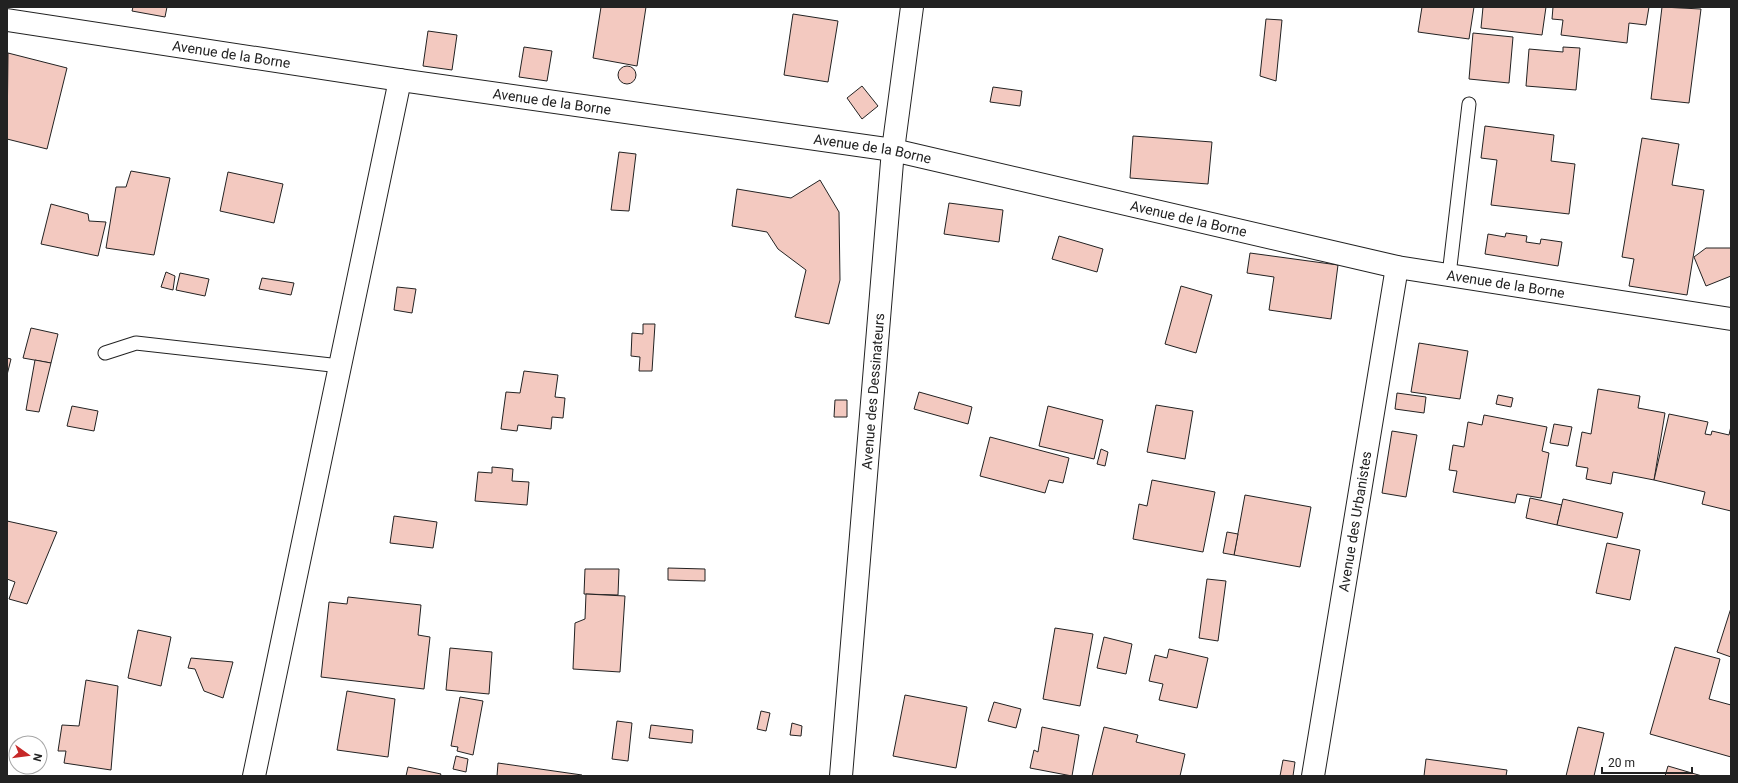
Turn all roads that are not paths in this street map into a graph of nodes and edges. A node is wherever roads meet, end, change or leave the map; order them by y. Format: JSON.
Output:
{"nodes":[{"id":1,"x":912,"y":7,"type":"edge"},
{"id":2,"x":7,"y":20,"type":"edge"},
{"id":3,"x":400,"y":80,"type":"junction"},
{"id":4,"x":1469,"y":104,"type":"dead end"},
{"id":5,"x":893,"y":150,"type":"junction"},
{"id":6,"x":1397,"y":267,"type":"junction"},
{"id":7,"x":1449,"y":275,"type":"junction"},
{"id":8,"x":1731,"y":319,"type":"edge"},
{"id":9,"x":105,"y":353,"type":"dead end"},
{"id":10,"x":340,"y":366,"type":"junction"},
{"id":11,"x":254,"y":776,"type":"edge"},
{"id":12,"x":841,"y":776,"type":"edge"},
{"id":13,"x":1313,"y":776,"type":"edge"}],
"edges":[{"from":1,"to":5,"type":"street","name":"Avenue des Dessinateurs"},
{"from":2,"to":3,"type":"street","name":"Avenue de la Borne"},
{"from":3,"to":5,"type":"street","name":"Avenue de la Borne"},
{"from":3,"to":10,"type":"street"},
{"from":4,"to":7,"type":"lane"},
{"from":5,"to":6,"type":"street","name":"Avenue de la Borne"},
{"from":5,"to":12,"type":"street","name":"Avenue des Dessinateurs"},
{"from":6,"to":7,"type":"street","name":"Avenue de la Borne"},
{"from":6,"to":13,"type":"street","name":"Avenue des Urbanistes"},
{"from":7,"to":8,"type":"street","name":"Avenue de la Borne"},
{"from":9,"to":10,"type":"lane"},
{"from":10,"to":11,"type":"street"}]}
